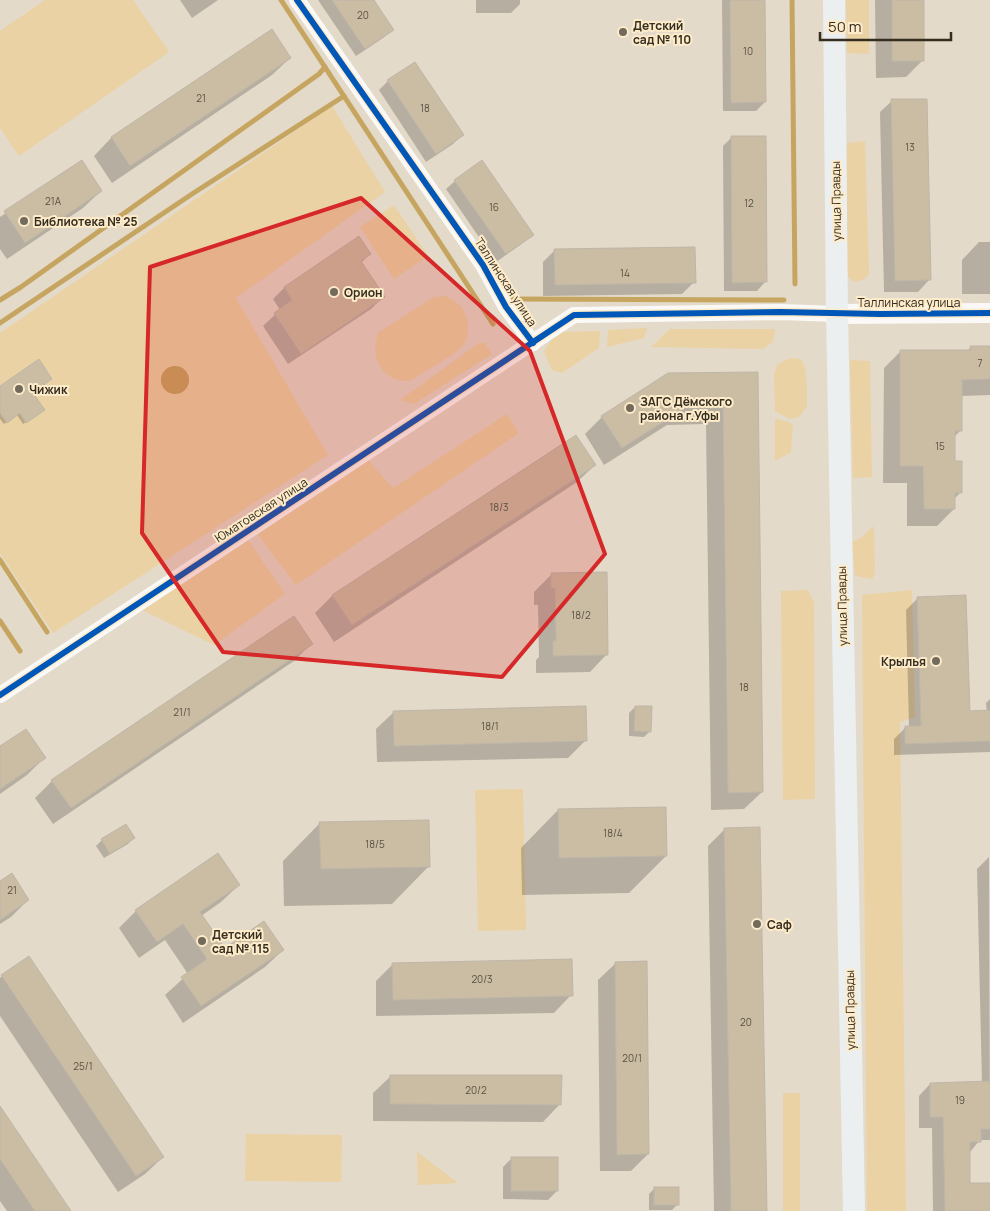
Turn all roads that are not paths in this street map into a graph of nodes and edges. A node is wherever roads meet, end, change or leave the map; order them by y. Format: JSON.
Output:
{"nodes":[{"id":1,"x":297,"y":0,"type":"edge"},
{"id":2,"x":834,"y":0,"type":"edge"},
{"id":3,"x":990,"y":313,"type":"edge"},
{"id":4,"x":837,"y":314,"type":"junction"},
{"id":5,"x":533,"y":343,"type":"junction"},
{"id":6,"x":0,"y":695,"type":"edge"},
{"id":7,"x":854,"y":1211,"type":"edge"}],
"edges":[{"from":1,"to":5,"type":"street","name":"Таллинская улица"},
{"from":2,"to":4,"type":"main road","name":"улица Правды"},
{"from":3,"to":4,"type":"street","name":"Таллинская улица"},
{"from":4,"to":5,"type":"street","name":"Таллинская улица"},
{"from":4,"to":7,"type":"main road","name":"улица Правды"},
{"from":5,"to":6,"type":"street","name":"Юматовская улица"}]}
